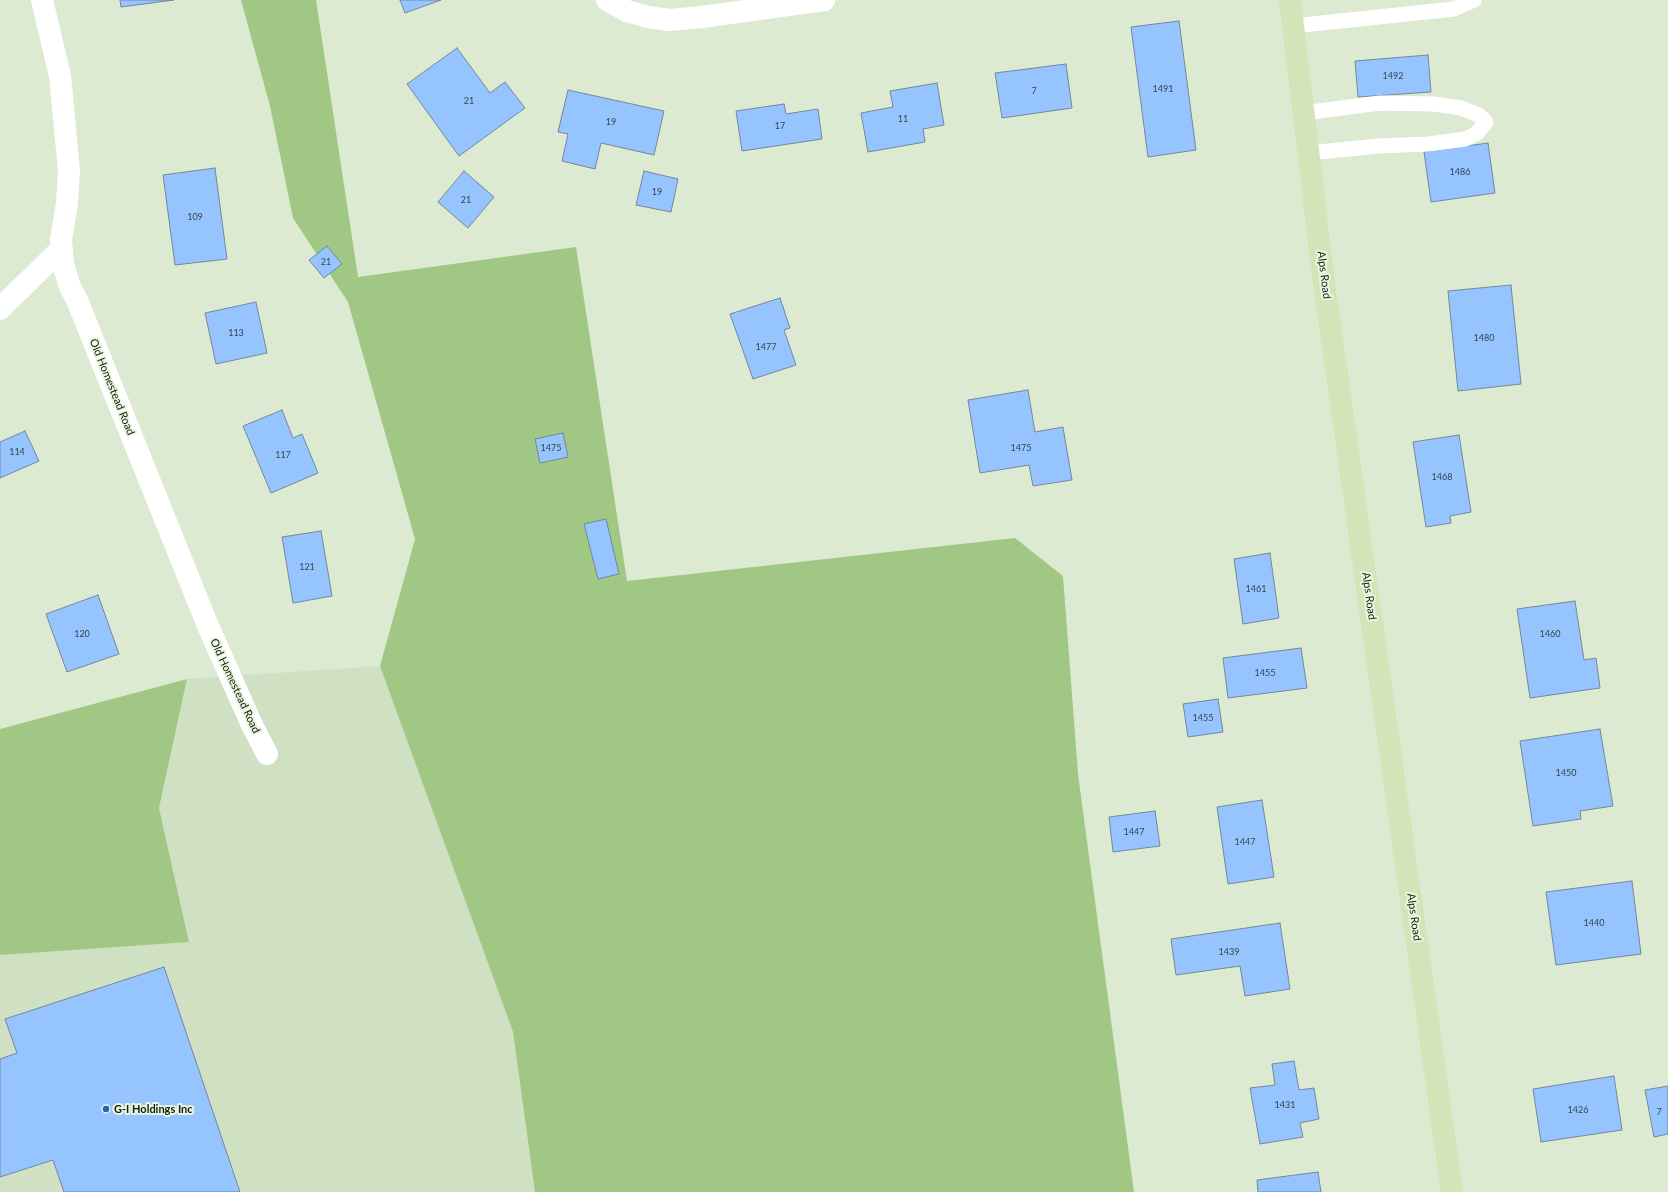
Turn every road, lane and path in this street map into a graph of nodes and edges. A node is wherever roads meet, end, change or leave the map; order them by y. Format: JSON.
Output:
{"nodes":[{"id":1,"x":42,"y":0,"type":"edge"},
{"id":2,"x":607,"y":0,"type":"edge"},
{"id":3,"x":824,"y":0,"type":"edge"},
{"id":4,"x":1290,"y":0,"type":"edge"},
{"id":5,"x":1474,"y":0,"type":"edge"},
{"id":6,"x":1293,"y":26,"type":"junction"},
{"id":7,"x":1303,"y":113,"type":"junction"},
{"id":8,"x":1308,"y":153,"type":"junction"},
{"id":9,"x":62,"y":248,"type":"junction"},
{"id":10,"x":0,"y":309,"type":"edge"},
{"id":11,"x":267,"y":754,"type":"dead end"},
{"id":12,"x":1452,"y":1192,"type":"edge"}],
"edges":[{"from":1,"to":9,"type":"street","name":"Old Homestead Road"},
{"from":2,"to":3,"type":"street"},
{"from":4,"to":6,"type":"main road","name":"Alps Road"},
{"from":5,"to":6,"type":"lane"},
{"from":6,"to":7,"type":"main road","name":"Alps Road"},
{"from":7,"to":8,"type":"main road","name":"Alps Road"},
{"from":7,"to":8,"type":"lane"},
{"from":8,"to":12,"type":"main road","name":"Alps Road"},
{"from":9,"to":10,"type":"street"},
{"from":9,"to":11,"type":"street","name":"Old Homestead Road"}]}
